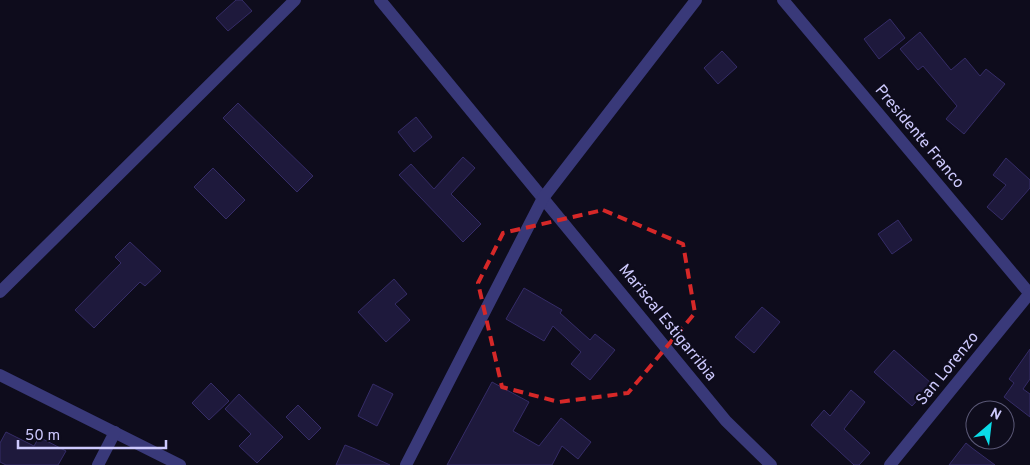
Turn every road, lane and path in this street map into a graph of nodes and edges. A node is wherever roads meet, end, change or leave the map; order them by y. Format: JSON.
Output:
{"nodes":[{"id":1,"x":295,"y":0,"type":"edge"},
{"id":2,"x":380,"y":0,"type":"edge"},
{"id":3,"x":696,"y":0,"type":"edge"},
{"id":4,"x":783,"y":0,"type":"edge"},
{"id":5,"x":543,"y":198,"type":"junction"},
{"id":6,"x":0,"y":292,"type":"edge"},
{"id":7,"x":1030,"y":293,"type":"edge"},
{"id":8,"x":0,"y":375,"type":"edge"},
{"id":9,"x":115,"y":432,"type":"junction"},
{"id":10,"x":98,"y":465,"type":"edge"},
{"id":11,"x":180,"y":465,"type":"edge"},
{"id":12,"x":406,"y":465,"type":"edge"},
{"id":13,"x":770,"y":465,"type":"edge"},
{"id":14,"x":890,"y":465,"type":"edge"}],
"edges":[{"from":1,"to":6,"type":"street"},
{"from":2,"to":5,"type":"street","name":"Mariscal Estigarribia"},
{"from":3,"to":5,"type":"street"},
{"from":4,"to":7,"type":"street","name":"Presidente Franco"},
{"from":5,"to":12,"type":"street"},
{"from":5,"to":13,"type":"street","name":"Mariscal Estigarribia"},
{"from":7,"to":14,"type":"street","name":"San Lorenzo"},
{"from":8,"to":9,"type":"street"},
{"from":9,"to":10,"type":"street"},
{"from":9,"to":11,"type":"street"}]}
